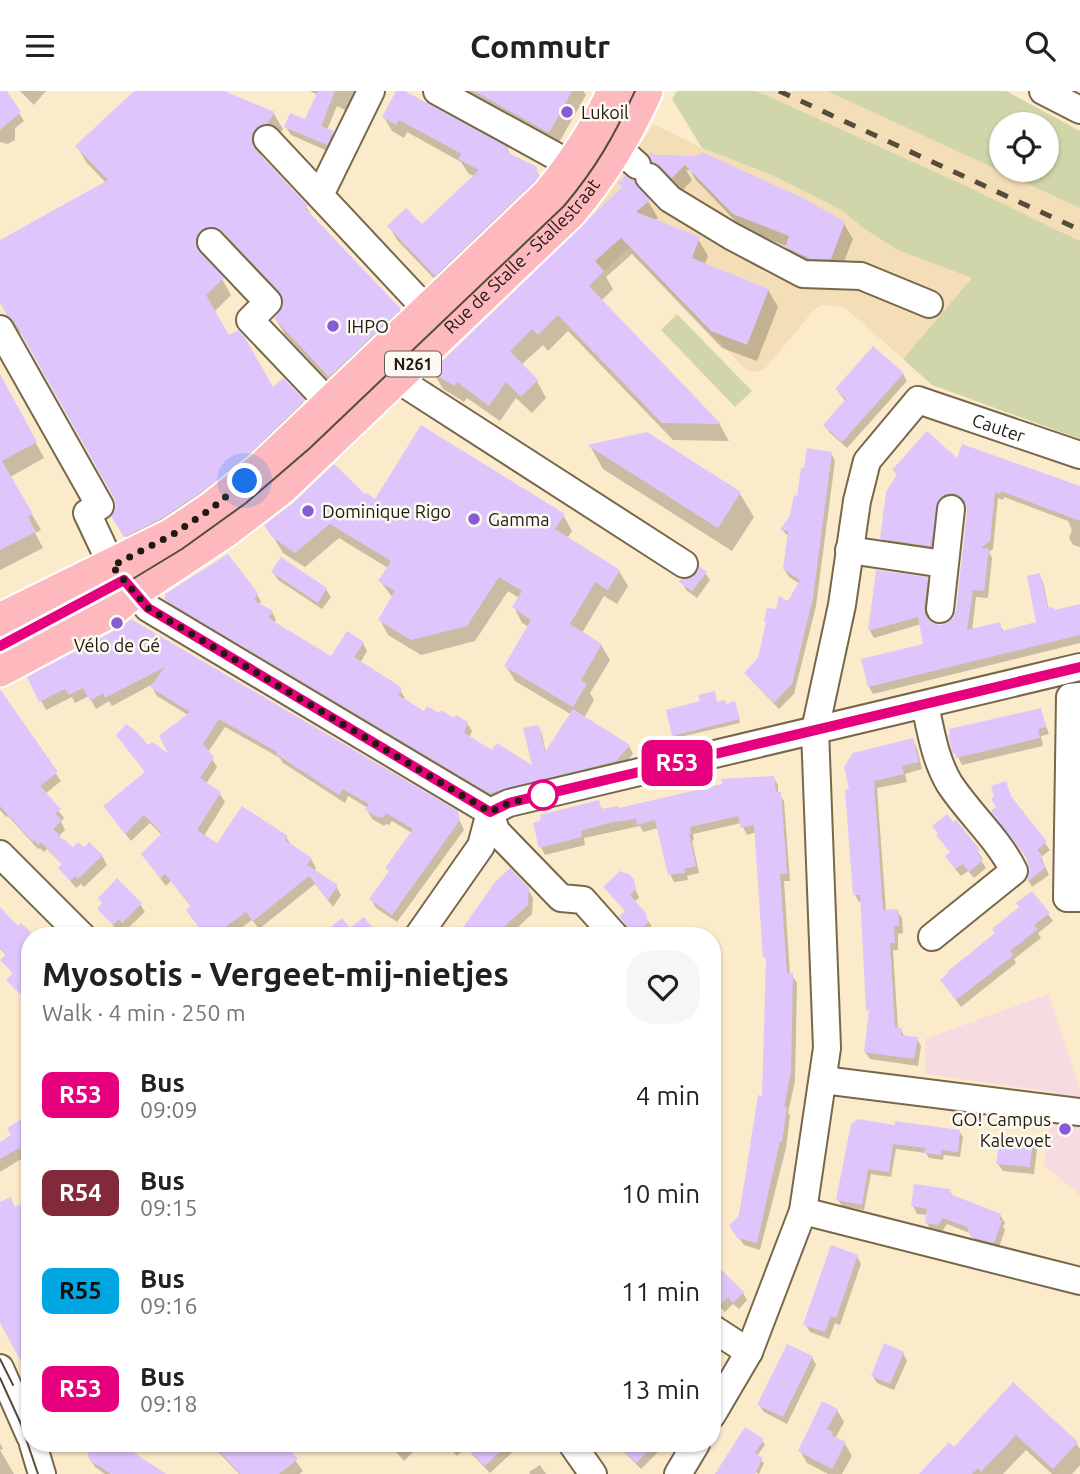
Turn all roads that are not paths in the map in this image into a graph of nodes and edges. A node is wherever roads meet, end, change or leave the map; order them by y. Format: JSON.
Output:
{"nodes":[{"id":1,"x":371,"y":91,"type":"edge"},
{"id":2,"x":438,"y":91,"type":"edge"},
{"id":3,"x":630,"y":91,"type":"edge"},
{"id":4,"x":646,"y":91,"type":"edge"},
{"id":5,"x":1043,"y":91,"type":"edge"},
{"id":6,"x":1080,"y":110,"type":"edge"},
{"id":7,"x":626,"y":134,"type":"edge"},
{"id":8,"x":267,"y":139,"type":"dead end"},
{"id":9,"x":584,"y":174,"type":"junction"},
{"id":10,"x":320,"y":195,"type":"junction"},
{"id":11,"x":211,"y":242,"type":"dead end"},
{"id":12,"x":929,"y":304,"type":"dead end"},
{"id":13,"x":428,"y":310,"type":"junction"},
{"id":14,"x":0,"y":329,"type":"edge"},
{"id":15,"x":397,"y":379,"type":"junction"},
{"id":16,"x":330,"y":404,"type":"junction"},
{"id":17,"x":1080,"y":455,"type":"edge"},
{"id":18,"x":951,"y":509,"type":"dead end"},
{"id":19,"x":849,"y":550,"type":"junction"},
{"id":20,"x":944,"y":563,"type":"junction"},
{"id":21,"x":684,"y":564,"type":"dead end"},
{"id":22,"x":123,"y":579,"type":"junction"},
{"id":23,"x":940,"y":609,"type":"dead end"},
{"id":24,"x":0,"y":620,"type":"edge"},
{"id":25,"x":0,"y":646,"type":"edge"},
{"id":26,"x":1080,"y":667,"type":"edge"},
{"id":27,"x":0,"y":670,"type":"edge"},
{"id":28,"x":1080,"y":697,"type":"edge"},
{"id":29,"x":925,"y":705,"type":"junction"},
{"id":30,"x":815,"y":730,"type":"junction"},
{"id":31,"x":490,"y":812,"type":"junction"},
{"id":32,"x":0,"y":854,"type":"edge"},
{"id":33,"x":1080,"y":898,"type":"edge"},
{"id":34,"x":73,"y":927,"type":"edge"},
{"id":35,"x":424,"y":927,"type":"edge"},
{"id":36,"x":607,"y":927,"type":"edge"},
{"id":37,"x":932,"y":937,"type":"dead end"},
{"id":38,"x":823,"y":1080,"type":"junction"},
{"id":39,"x":1072,"y":1111,"type":"edge"},
{"id":40,"x":803,"y":1211,"type":"junction"},
{"id":41,"x":1080,"y":1281,"type":"edge"},
{"id":42,"x":721,"y":1334,"type":"edge"},
{"id":43,"x":749,"y":1352,"type":"junction"},
{"id":44,"x":0,"y":1368,"type":"edge"},
{"id":45,"x":721,"y":1400,"type":"edge"},
{"id":46,"x":21,"y":1416,"type":"edge"},
{"id":47,"x":35,"y":1452,"type":"edge"},
{"id":48,"x":578,"y":1452,"type":"edge"},
{"id":49,"x":691,"y":1452,"type":"edge"},
{"id":50,"x":42,"y":1474,"type":"edge"},
{"id":51,"x":593,"y":1474,"type":"edge"},
{"id":52,"x":678,"y":1474,"type":"edge"}],
"edges":[{"from":1,"to":10,"type":"street"},
{"from":2,"to":9,"type":"street"},
{"from":3,"to":7,"type":"street","name":"Rue de Stalle - Stallestraat"},
{"from":4,"to":7,"type":"main road","name":"Rue de Stalle - Stallestraat","number":"N261"},
{"from":5,"to":6,"type":"street"},
{"from":7,"to":9,"type":"main road","name":"Rue de Stalle - Stallestraat","number":"N261"},
{"from":7,"to":12,"type":"street"},
{"from":8,"to":10,"type":"street"},
{"from":9,"to":13,"type":"main road","name":"Rue de Stalle - Stallestraat","number":"N261"},
{"from":9,"to":15,"type":"main road","name":"Rue de Stalle - Stallestraat","number":"N261"},
{"from":9,"to":22,"type":"street","name":"Rue de Stalle - Stallestraat"},
{"from":10,"to":13,"type":"street"},
{"from":11,"to":16,"type":"street"},
{"from":13,"to":16,"type":"main road","name":"Rue de Stalle - Stallestraat","number":"N261"},
{"from":14,"to":22,"type":"street"},
{"from":15,"to":21,"type":"street"},
{"from":15,"to":22,"type":"main road","name":"Rue de Stalle - Stallestraat","number":"N261"},
{"from":16,"to":22,"type":"main road","name":"Rue de Stalle - Stallestraat","number":"N261"},
{"from":17,"to":19,"type":"street","name":"Cauter"},
{"from":18,"to":20,"type":"street"},
{"from":19,"to":20,"type":"street"},
{"from":19,"to":30,"type":"street"},
{"from":20,"to":23,"type":"street"},
{"from":22,"to":24,"type":"main road","name":"Rue de Stalle - Stallestraat","number":"N261"},
{"from":22,"to":25,"type":"street","name":"Rue de Stalle - Stallestraat"},
{"from":22,"to":27,"type":"main road","name":"Rue de Stalle - Stallestraat","number":"N261"},
{"from":22,"to":31,"type":"street"},
{"from":26,"to":29,"type":"street"},
{"from":28,"to":33,"type":"street"},
{"from":29,"to":30,"type":"street"},
{"from":29,"to":37,"type":"street"},
{"from":30,"to":31,"type":"street"},
{"from":30,"to":38,"type":"street"},
{"from":31,"to":35,"type":"street"},
{"from":31,"to":36,"type":"street"},
{"from":32,"to":34,"type":"street"},
{"from":38,"to":39,"type":"street"},
{"from":38,"to":40,"type":"street"},
{"from":40,"to":41,"type":"street"},
{"from":40,"to":43,"type":"street"},
{"from":42,"to":43,"type":"street"},
{"from":43,"to":45,"type":"street"},
{"from":44,"to":46,"type":"street"},
{"from":47,"to":50,"type":"street"},
{"from":48,"to":51,"type":"street"},
{"from":49,"to":52,"type":"street"}]}
